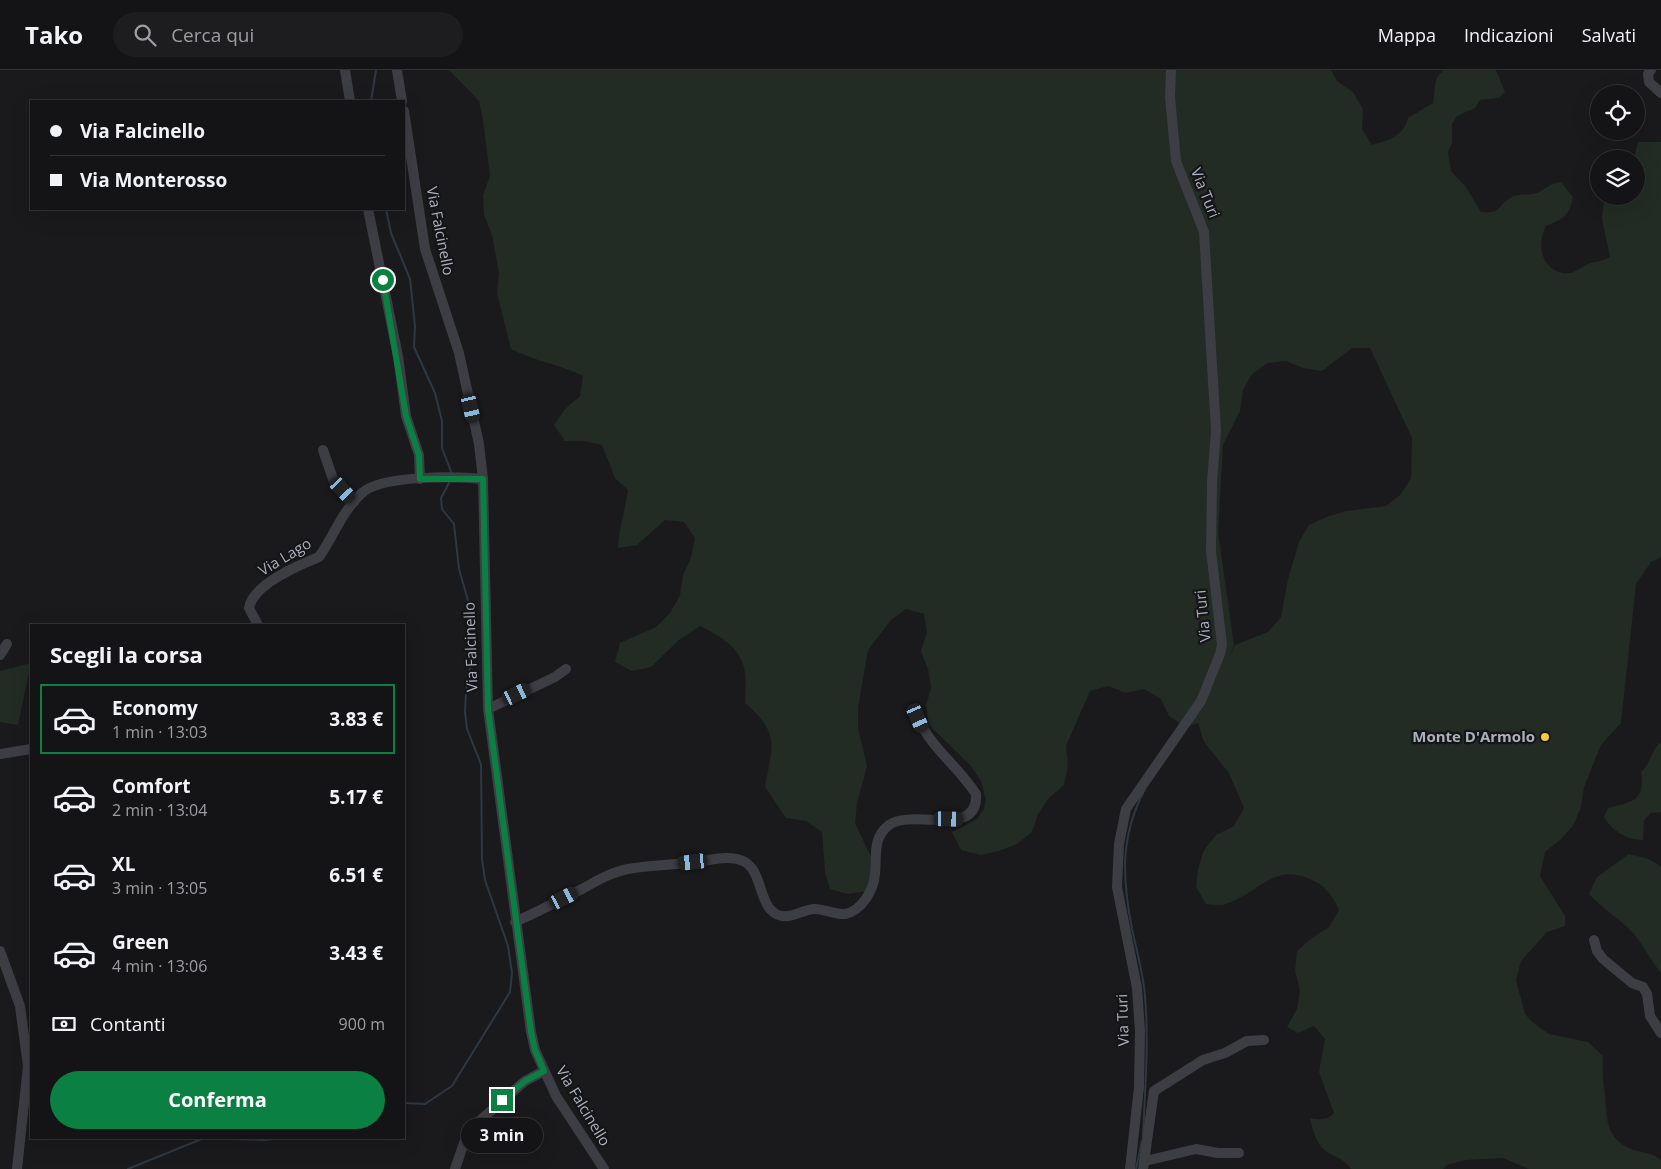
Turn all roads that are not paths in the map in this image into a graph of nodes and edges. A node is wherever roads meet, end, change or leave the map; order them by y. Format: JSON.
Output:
{"nodes":[{"id":1,"x":345,"y":70,"type":"edge"},
{"id":2,"x":397,"y":70,"type":"edge"},
{"id":3,"x":1171,"y":70,"type":"edge"},
{"id":4,"x":1651,"y":70,"type":"edge"},
{"id":5,"x":1661,"y":93,"type":"edge"},
{"id":6,"x":350,"y":100,"type":"edge"},
{"id":7,"x":402,"y":100,"type":"edge"},
{"id":8,"x":405,"y":118,"type":"edge"},
{"id":9,"x":368,"y":210,"type":"edge"},
{"id":10,"x":323,"y":450,"type":"dead end"},
{"id":11,"x":423,"y":479,"type":"junction"},
{"id":12,"x":479,"y":479,"type":"junction"},
{"id":13,"x":354,"y":502,"type":"junction"},
{"id":14,"x":257,"y":624,"type":"edge"},
{"id":15,"x":7,"y":644,"type":"dead end"},
{"id":16,"x":0,"y":655,"type":"edge"},
{"id":17,"x":566,"y":668,"type":"dead end"},
{"id":18,"x":488,"y":709,"type":"junction"},
{"id":19,"x":918,"y":718,"type":"dead end"},
{"id":20,"x":30,"y":749,"type":"edge"},
{"id":21,"x":0,"y":754,"type":"edge"},
{"id":22,"x":515,"y":922,"type":"junction"},
{"id":23,"x":1594,"y":940,"type":"dead end"},
{"id":24,"x":0,"y":951,"type":"edge"},
{"id":25,"x":1661,"y":1033,"type":"edge"},
{"id":26,"x":1264,"y":1040,"type":"dead end"},
{"id":27,"x":30,"y":1064,"type":"edge"},
{"id":28,"x":544,"y":1071,"type":"junction"},
{"id":29,"x":1239,"y":1153,"type":"dead end"},
{"id":30,"x":1144,"y":1165,"type":"edge"},
{"id":31,"x":17,"y":1169,"type":"edge"},
{"id":32,"x":455,"y":1169,"type":"edge"},
{"id":33,"x":604,"y":1169,"type":"edge"},
{"id":34,"x":1130,"y":1169,"type":"edge"}],
"edges":[{"from":1,"to":6,"type":"street"},
{"from":2,"to":7,"type":"street"},
{"from":3,"to":34,"type":"street","name":"Via Turi"},
{"from":4,"to":5,"type":"street"},
{"from":8,"to":12,"type":"street","name":"Via Falcinello"},
{"from":9,"to":11,"type":"street"},
{"from":10,"to":13,"type":"street"},
{"from":11,"to":12,"type":"street","name":"Via Lago"},
{"from":11,"to":13,"type":"street","name":"Via Lago"},
{"from":12,"to":18,"type":"street","name":"Via Falcinello"},
{"from":13,"to":14,"type":"street","name":"Via Lago"},
{"from":15,"to":16,"type":"street"},
{"from":17,"to":18,"type":"street"},
{"from":18,"to":22,"type":"street","name":"Via Falcinello"},
{"from":19,"to":22,"type":"street"},
{"from":20,"to":21,"type":"street"},
{"from":22,"to":28,"type":"street","name":"Via Falcinello"},
{"from":23,"to":25,"type":"street"},
{"from":24,"to":27,"type":"street"},
{"from":26,"to":30,"type":"street"},
{"from":27,"to":31,"type":"street"},
{"from":28,"to":32,"type":"street"},
{"from":28,"to":33,"type":"street","name":"Via Falcinello"},
{"from":29,"to":30,"type":"street"}]}
